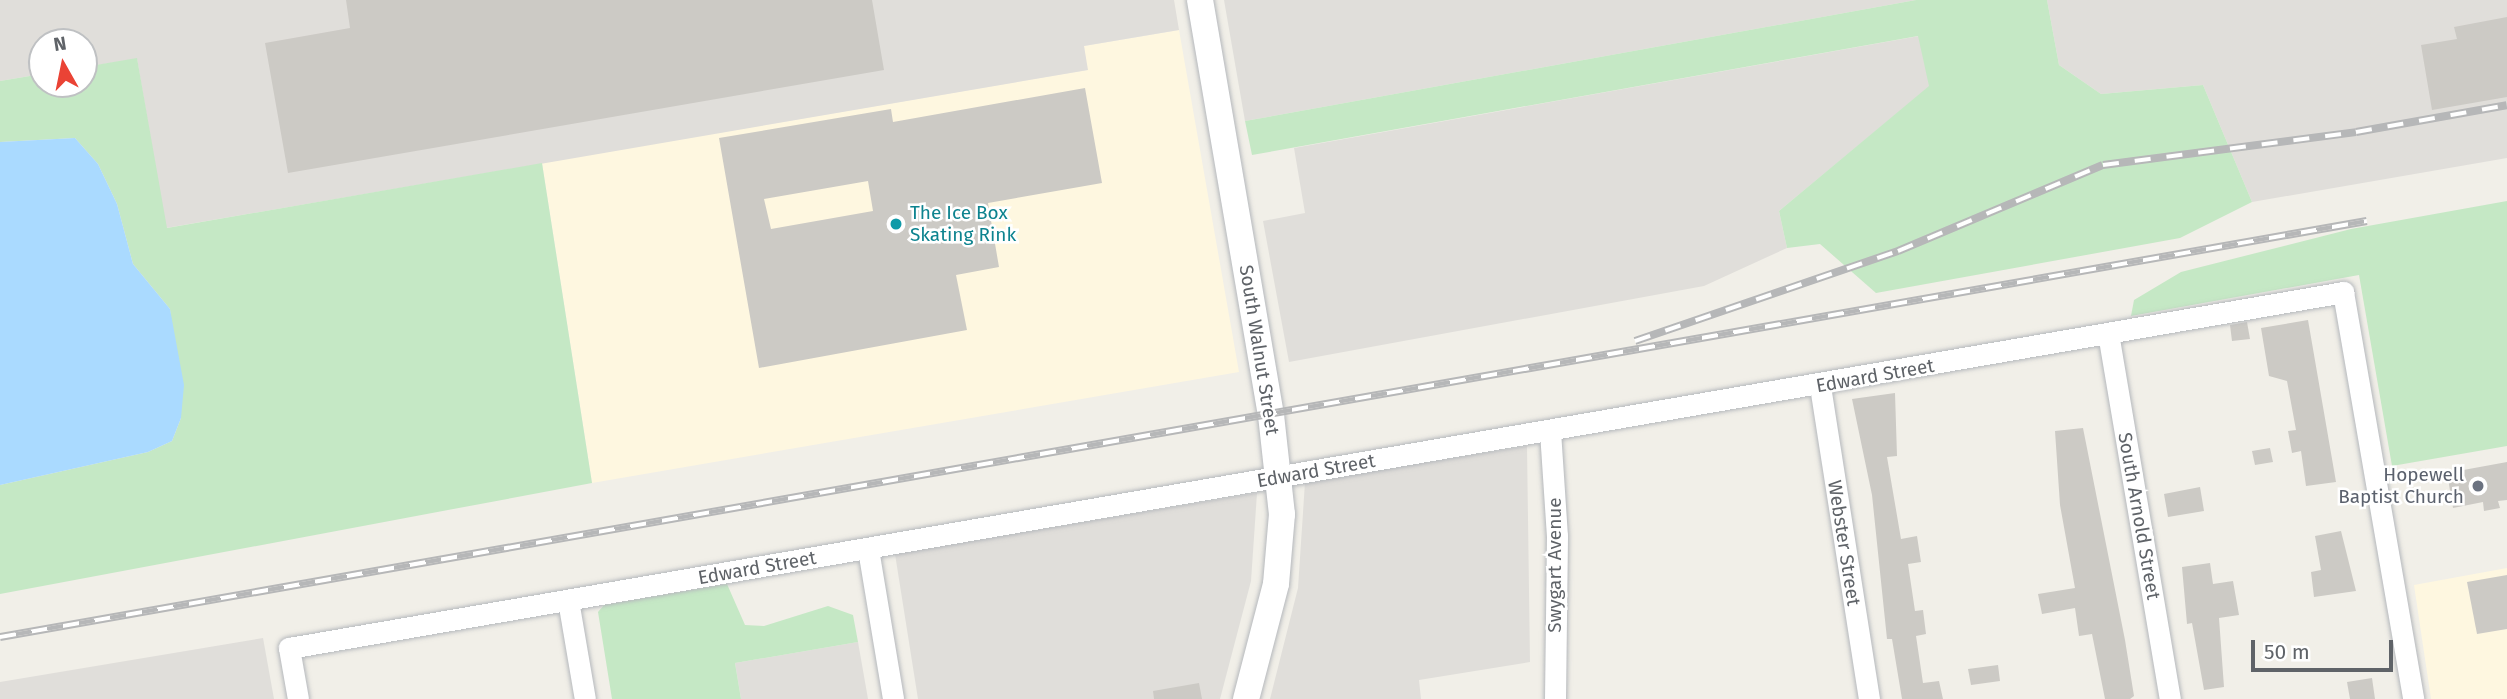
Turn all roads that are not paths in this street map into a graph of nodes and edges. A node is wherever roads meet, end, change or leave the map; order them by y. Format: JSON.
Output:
{"nodes":[{"id":1,"x":1200,"y":0,"type":"edge"},
{"id":2,"x":2108,"y":332,"type":"junction"},
{"id":3,"x":1820,"y":386,"type":"junction"},
{"id":4,"x":1550,"y":431,"type":"junction"},
{"id":5,"x":1278,"y":477,"type":"junction"},
{"id":6,"x":868,"y":549,"type":"junction"},
{"id":7,"x":568,"y":600,"type":"junction"},
{"id":8,"x":298,"y":699,"type":"edge"},
{"id":9,"x":585,"y":699,"type":"edge"},
{"id":10,"x":893,"y":699,"type":"edge"},
{"id":11,"x":1246,"y":699,"type":"edge"},
{"id":12,"x":1555,"y":699,"type":"edge"},
{"id":13,"x":1869,"y":699,"type":"edge"},
{"id":14,"x":2170,"y":699,"type":"edge"},
{"id":15,"x":2413,"y":699,"type":"edge"}],
"edges":[{"from":1,"to":5,"type":"street","name":"South Walnut Street"},
{"from":2,"to":3,"type":"street","name":"Edward Street"},
{"from":2,"to":14,"type":"street","name":"South Arnold Street"},
{"from":2,"to":15,"type":"street","name":"Edward Street"},
{"from":3,"to":4,"type":"street","name":"Edward Street"},
{"from":3,"to":13,"type":"street","name":"Webster Street"},
{"from":4,"to":5,"type":"street","name":"Edward Street"},
{"from":4,"to":12,"type":"street","name":"Swygart Avenue"},
{"from":5,"to":6,"type":"street","name":"Edward Street"},
{"from":5,"to":11,"type":"street","name":"South Walnut Street"},
{"from":6,"to":7,"type":"street","name":"Edward Street"},
{"from":6,"to":10,"type":"street"},
{"from":7,"to":8,"type":"street","name":"Edward Street"},
{"from":7,"to":9,"type":"street"}]}
